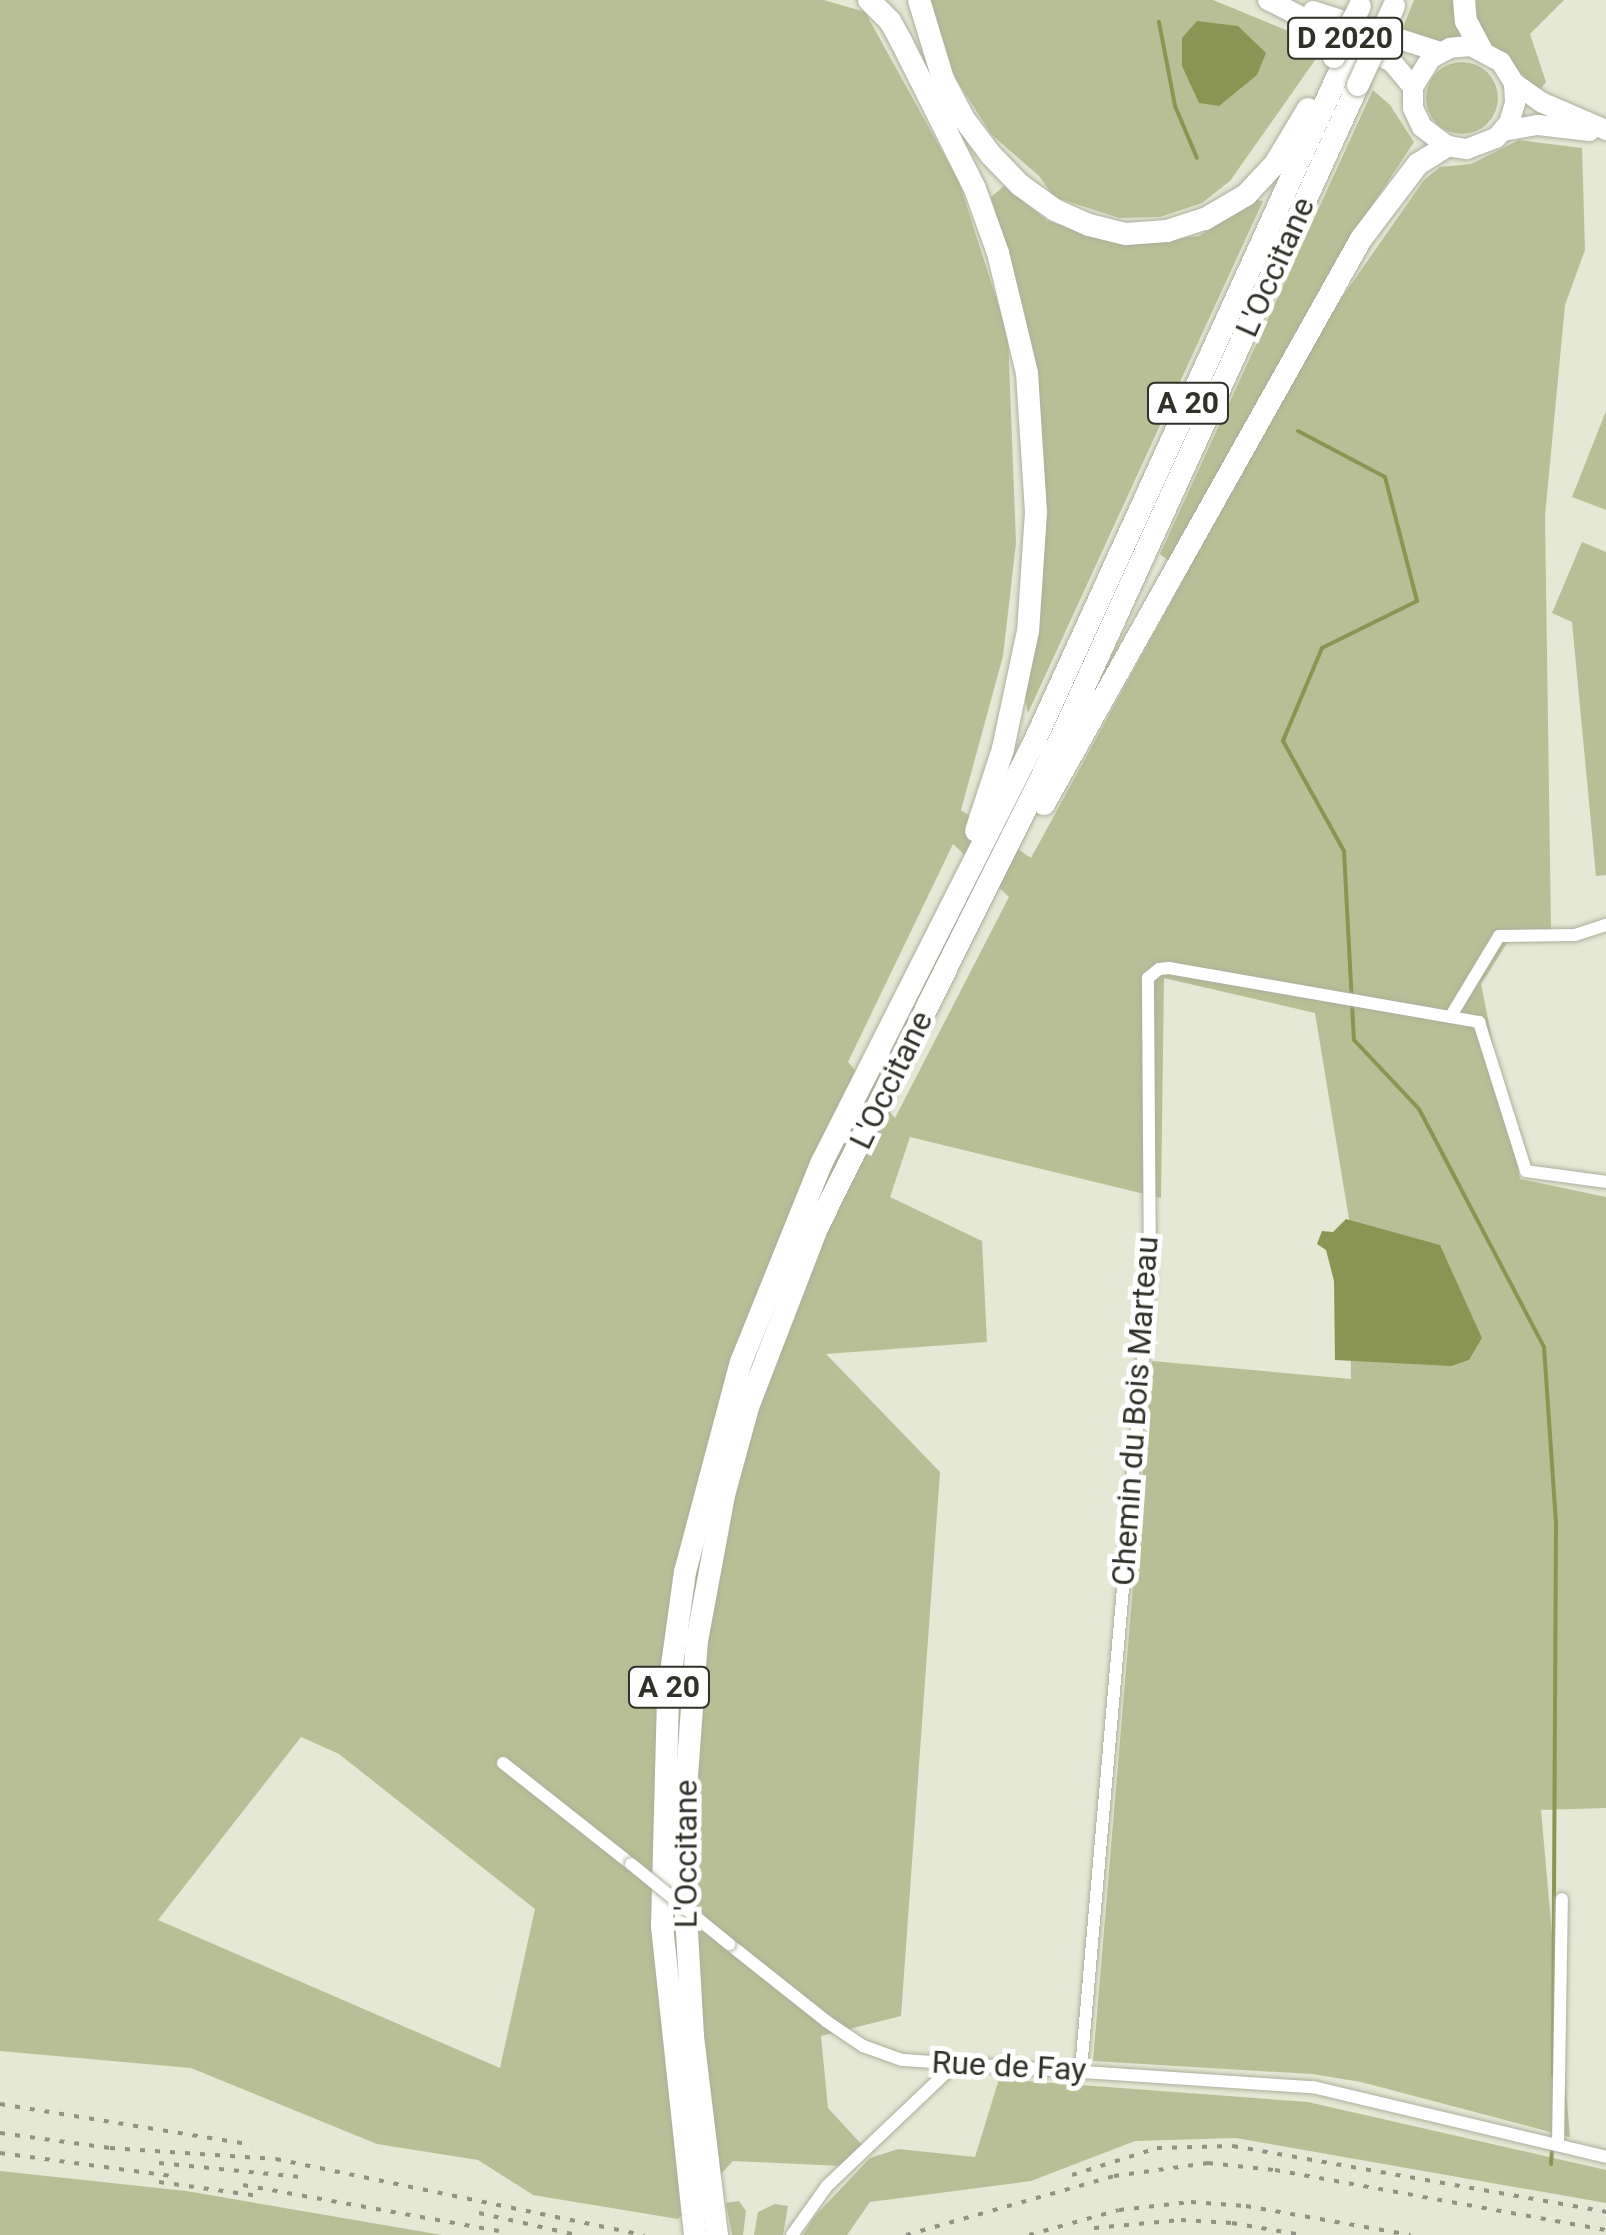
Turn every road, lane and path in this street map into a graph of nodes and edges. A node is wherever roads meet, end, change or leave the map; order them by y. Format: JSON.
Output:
{"nodes":[{"id":1,"x":868,"y":0,"type":"edge"},
{"id":2,"x":919,"y":0,"type":"edge"},
{"id":3,"x":1268,"y":0,"type":"edge"},
{"id":4,"x":1278,"y":0,"type":"edge"},
{"id":5,"x":1464,"y":0,"type":"edge"},
{"id":6,"x":1376,"y":4,"type":"edge"},
{"id":7,"x":1481,"y":48,"type":"junction"},
{"id":8,"x":1440,"y":52,"type":"junction"},
{"id":9,"x":1340,"y":58,"type":"junction"},
{"id":10,"x":1514,"y":83,"type":"junction"},
{"id":11,"x":1414,"y":86,"type":"junction"},
{"id":12,"x":1503,"y":131,"type":"junction"},
{"id":13,"x":1606,"y":131,"type":"edge"},
{"id":14,"x":1447,"y":146,"type":"junction"},
{"id":15,"x":993,"y":876,"type":"junction"},
{"id":16,"x":946,"y":916,"type":"junction"},
{"id":17,"x":1606,"y":925,"type":"edge"},
{"id":18,"x":1452,"y":1014,"type":"junction"},
{"id":19,"x":1606,"y":1182,"type":"edge"},
{"id":20,"x":503,"y":1763,"type":"dead end"},
{"id":21,"x":1562,"y":1899,"type":"dead end"},
{"id":22,"x":953,"y":2066,"type":"junction"},
{"id":23,"x":1081,"y":2069,"type":"junction"},
{"id":24,"x":1558,"y":2146,"type":"junction"},
{"id":25,"x":1606,"y":2157,"type":"edge"},
{"id":26,"x":695,"y":2235,"type":"edge"},
{"id":27,"x":717,"y":2235,"type":"edge"},
{"id":28,"x":792,"y":2235,"type":"edge"}],
"edges":[{"from":1,"to":16,"type":"highway"},
{"from":2,"to":9,"type":"highway"},
{"from":3,"to":11,"type":"main road","number":"D 2020"},
{"from":4,"to":8,"type":"main road","number":"D 2020"},
{"from":5,"to":7,"type":"highway"},
{"from":6,"to":9,"type":"highway","name":"L'Occitane","number":"A 20"},
{"from":6,"to":15,"type":"highway","name":"L'Occitane","number":"A 20","bridge":true},
{"from":7,"to":8,"type":"main road"},
{"from":7,"to":10,"type":"main road"},
{"from":8,"to":11,"type":"main road"},
{"from":9,"to":16,"type":"highway","name":"L'Occitane","number":"A 20"},
{"from":10,"to":12,"type":"main road"},
{"from":10,"to":13,"type":"main road"},
{"from":11,"to":14,"type":"main road"},
{"from":12,"to":13,"type":"main road"},
{"from":12,"to":14,"type":"main road"},
{"from":14,"to":15,"type":"highway"},
{"from":15,"to":27,"type":"highway","name":"L'Occitane","number":"A 20"},
{"from":16,"to":26,"type":"highway","name":"L'Occitane","number":"A 20"},
{"from":17,"to":18,"type":"street"},
{"from":18,"to":19,"type":"street"},
{"from":18,"to":23,"type":"street","name":"Chemin du Bois Marteau"},
{"from":20,"to":22,"type":"street","name":"Rue de Fay","bridge":true},
{"from":21,"to":24,"type":"street"},
{"from":22,"to":23,"type":"street","name":"Rue de Fay"},
{"from":22,"to":28,"type":"street"},
{"from":23,"to":24,"type":"street","name":"Rue de Fay"},
{"from":24,"to":25,"type":"street","name":"Rue de Fay"}]}
